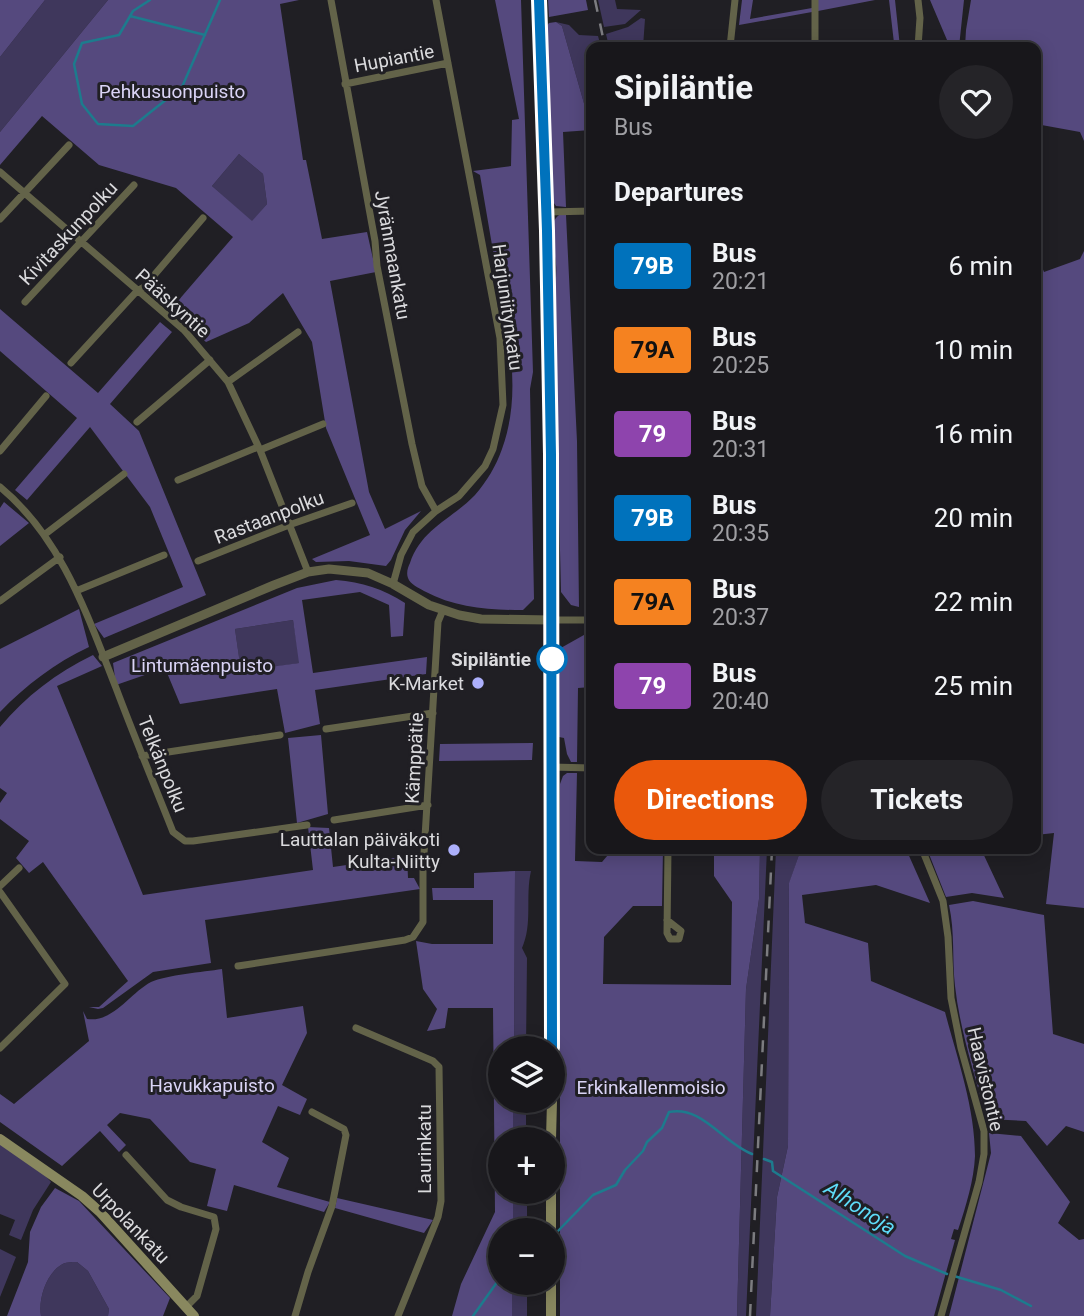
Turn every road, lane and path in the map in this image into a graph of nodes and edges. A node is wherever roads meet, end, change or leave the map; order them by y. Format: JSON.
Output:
{"nodes":[{"id":1,"x":331,"y":0,"type":"edge"},
{"id":2,"x":436,"y":0,"type":"edge"},
{"id":3,"x":539,"y":0,"type":"edge"},
{"id":4,"x":735,"y":0,"type":"edge"},
{"id":5,"x":815,"y":0,"type":"edge"},
{"id":6,"x":918,"y":0,"type":"edge"},
{"id":7,"x":731,"y":42,"type":"edge"},
{"id":8,"x":816,"y":42,"type":"edge"},
{"id":9,"x":918,"y":42,"type":"edge"},
{"id":10,"x":448,"y":63,"type":"junction"},
{"id":11,"x":345,"y":83,"type":"junction"},
{"id":12,"x":69,"y":145,"type":"dead end"},
{"id":13,"x":0,"y":172,"type":"edge"},
{"id":14,"x":134,"y":185,"type":"dead end"},
{"id":15,"x":23,"y":193,"type":"junction"},
{"id":16,"x":586,"y":211,"type":"edge"},
{"id":17,"x":547,"y":212,"type":"junction"},
{"id":18,"x":203,"y":218,"type":"dead end"},
{"id":19,"x":0,"y":219,"type":"edge"},
{"id":20,"x":82,"y":244,"type":"junction"},
{"id":21,"x":136,"y":291,"type":"junction"},
{"id":22,"x":25,"y":302,"type":"dead end"},
{"id":23,"x":298,"y":332,"type":"dead end"},
{"id":24,"x":210,"y":360,"type":"junction"},
{"id":25,"x":71,"y":363,"type":"dead end"},
{"id":26,"x":228,"y":382,"type":"junction"},
{"id":27,"x":46,"y":397,"type":"dead end"},
{"id":28,"x":137,"y":422,"type":"dead end"},
{"id":29,"x":323,"y":424,"type":"dead end"},
{"id":30,"x":259,"y":449,"type":"junction"},
{"id":31,"x":0,"y":451,"type":"edge"},
{"id":32,"x":124,"y":474,"type":"dead end"},
{"id":33,"x":178,"y":480,"type":"dead end"},
{"id":34,"x":0,"y":487,"type":"edge"},
{"id":35,"x":352,"y":503,"type":"dead end"},
{"id":36,"x":436,"y":511,"type":"junction"},
{"id":37,"x":289,"y":525,"type":"junction"},
{"id":38,"x":44,"y":535,"type":"junction"},
{"id":39,"x":164,"y":555,"type":"dead end"},
{"id":40,"x":60,"y":557,"type":"junction"},
{"id":41,"x":198,"y":561,"type":"dead end"},
{"id":42,"x":308,"y":572,"type":"junction"},
{"id":43,"x":393,"y":584,"type":"junction"},
{"id":44,"x":76,"y":591,"type":"junction"},
{"id":45,"x":0,"y":601,"type":"edge"},
{"id":46,"x":443,"y":610,"type":"junction"},
{"id":47,"x":552,"y":620,"type":"junction"},
{"id":48,"x":586,"y":620,"type":"edge"},
{"id":49,"x":103,"y":657,"type":"junction"},
{"id":50,"x":433,"y":713,"type":"junction"},
{"id":51,"x":326,"y":729,"type":"dead end"},
{"id":52,"x":280,"y":735,"type":"dead end"},
{"id":53,"x":142,"y":755,"type":"junction"},
{"id":54,"x":551,"y":767,"type":"junction"},
{"id":55,"x":586,"y":768,"type":"edge"},
{"id":56,"x":428,"y":805,"type":"junction"},
{"id":57,"x":334,"y":820,"type":"dead end"},
{"id":58,"x":307,"y":824,"type":"dead end"},
{"id":59,"x":668,"y":854,"type":"edge"},
{"id":60,"x":924,"y":854,"type":"edge"},
{"id":61,"x":19,"y":868,"type":"dead end"},
{"id":62,"x":0,"y":886,"type":"edge"},
{"id":63,"x":0,"y":892,"type":"edge"},
{"id":64,"x":667,"y":920,"type":"dead end"},
{"id":65,"x":238,"y":966,"type":"dead end"},
{"id":66,"x":356,"y":1028,"type":"dead end"},
{"id":67,"x":552,"y":1036,"type":"edge"},
{"id":68,"x":0,"y":1048,"type":"edge"},
{"id":69,"x":312,"y":1112,"type":"dead end"},
{"id":70,"x":0,"y":1139,"type":"edge"},
{"id":71,"x":126,"y":1155,"type":"dead end"},
{"id":72,"x":551,"y":1295,"type":"edge"},
{"id":73,"x":186,"y":1307,"type":"junction"},
{"id":74,"x":194,"y":1316,"type":"edge"},
{"id":75,"x":295,"y":1316,"type":"edge"},
{"id":76,"x":398,"y":1316,"type":"edge"},
{"id":77,"x":551,"y":1316,"type":"edge"},
{"id":78,"x":941,"y":1316,"type":"edge"}],
"edges":[{"from":1,"to":11,"type":"street","name":"Jyränmaankatu"},
{"from":2,"to":10,"type":"street","name":"Harjuniitynkatu"},
{"from":3,"to":17,"type":"main road"},
{"from":4,"to":7,"type":"street"},
{"from":5,"to":8,"type":"street"},
{"from":6,"to":9,"type":"street"},
{"from":10,"to":11,"type":"street","name":"Hupiantie"},
{"from":10,"to":36,"type":"street","name":"Harjuniitynkatu"},
{"from":11,"to":36,"type":"street","name":"Jyränmaankatu"},
{"from":12,"to":15,"type":"street"},
{"from":13,"to":15,"type":"street","name":"Pääskyntie"},
{"from":14,"to":20,"type":"street","name":"Kivitaskunpolku"},
{"from":15,"to":19,"type":"street"},
{"from":15,"to":20,"type":"street","name":"Pääskyntie"},
{"from":16,"to":17,"type":"street"},
{"from":17,"to":47,"type":"main road"},
{"from":18,"to":21,"type":"street"},
{"from":20,"to":21,"type":"street","name":"Pääskyntie"},
{"from":20,"to":22,"type":"street","name":"Kivitaskunpolku"},
{"from":21,"to":24,"type":"street","name":"Pääskyntie"},
{"from":21,"to":25,"type":"street"},
{"from":23,"to":26,"type":"street"},
{"from":24,"to":26,"type":"street","name":"Pääskyntie"},
{"from":24,"to":28,"type":"street"},
{"from":26,"to":30,"type":"street","name":"Pääskyntie"},
{"from":27,"to":31,"type":"street"},
{"from":29,"to":30,"type":"street"},
{"from":30,"to":33,"type":"street"},
{"from":30,"to":37,"type":"street","name":"Pääskyntie"},
{"from":32,"to":38,"type":"street"},
{"from":34,"to":38,"type":"street","name":"Telkänpolku"},
{"from":35,"to":37,"type":"street","name":"Rastaanpolku"},
{"from":36,"to":43,"type":"street","name":"Harjuniitynkatu"},
{"from":37,"to":41,"type":"street","name":"Rastaanpolku"},
{"from":37,"to":42,"type":"street","name":"Pääskyntie"},
{"from":38,"to":40,"type":"street","name":"Telkänpolku"},
{"from":39,"to":44,"type":"street"},
{"from":40,"to":44,"type":"street","name":"Telkänpolku"},
{"from":40,"to":45,"type":"street"},
{"from":42,"to":43,"type":"street"},
{"from":42,"to":49,"type":"street"},
{"from":43,"to":46,"type":"street"},
{"from":44,"to":49,"type":"street","name":"Telkänpolku"},
{"from":46,"to":47,"type":"street"},
{"from":46,"to":50,"type":"street","name":"Kämppätie"},
{"from":47,"to":48,"type":"street"},
{"from":47,"to":54,"type":"main road"},
{"from":49,"to":53,"type":"street","name":"Telkänpolku"},
{"from":50,"to":51,"type":"street"},
{"from":50,"to":56,"type":"street","name":"Kämppätie"},
{"from":52,"to":53,"type":"street"},
{"from":53,"to":58,"type":"street","name":"Telkänpolku"},
{"from":54,"to":55,"type":"street"},
{"from":54,"to":67,"type":"main road"},
{"from":56,"to":57,"type":"street"},
{"from":56,"to":65,"type":"street","name":"Kämppätie"},
{"from":59,"to":64,"type":"street"},
{"from":60,"to":78,"type":"street","name":"Haavistontie"},
{"from":61,"to":62,"type":"street"},
{"from":63,"to":68,"type":"street"},
{"from":66,"to":76,"type":"street","name":"Laurinkatu"},
{"from":69,"to":75,"type":"street"},
{"from":70,"to":73,"type":"main road","name":"Urpolankatu"},
{"from":71,"to":73,"type":"street"},
{"from":72,"to":77,"type":"main road"},
{"from":73,"to":74,"type":"main road","name":"Urpolankatu"}]}
